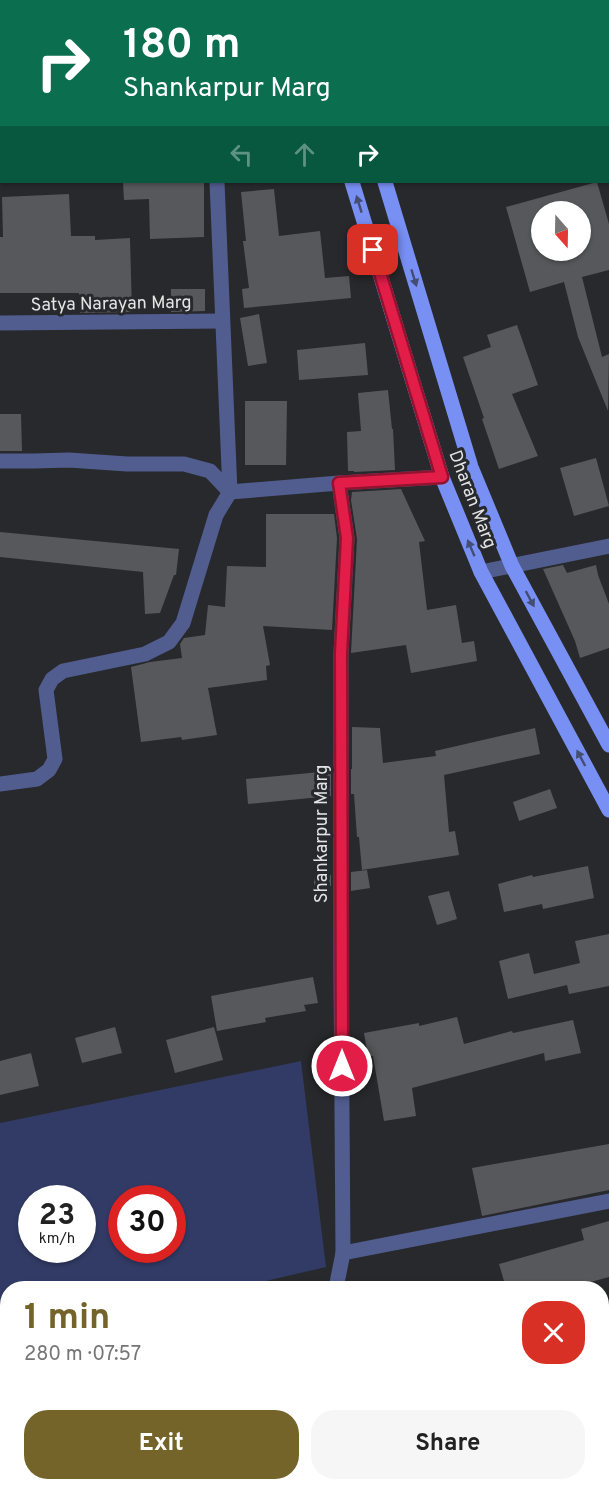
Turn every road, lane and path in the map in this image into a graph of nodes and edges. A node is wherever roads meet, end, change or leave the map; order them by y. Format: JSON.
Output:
{"nodes":[{"id":1,"x":217,"y":183,"type":"edge"},
{"id":2,"x":352,"y":183,"type":"edge"},
{"id":3,"x":385,"y":183,"type":"edge"},
{"id":4,"x":222,"y":321,"type":"junction"},
{"id":5,"x":0,"y":323,"type":"edge"},
{"id":6,"x":0,"y":461,"type":"edge"},
{"id":7,"x":442,"y":477,"type":"junction"},
{"id":8,"x":339,"y":483,"type":"junction"},
{"id":9,"x":230,"y":492,"type":"junction"},
{"id":10,"x":609,"y":546,"type":"edge"},
{"id":11,"x":512,"y":566,"type":"junction"},
{"id":12,"x":481,"y":572,"type":"junction"},
{"id":13,"x":609,"y":745,"type":"edge"},
{"id":14,"x":0,"y":784,"type":"edge"},
{"id":15,"x":609,"y":810,"type":"edge"},
{"id":16,"x":609,"y":1201,"type":"edge"},
{"id":17,"x":343,"y":1253,"type":"junction"},
{"id":18,"x":337,"y":1281,"type":"edge"}],
"edges":[{"from":1,"to":4,"type":"street"},
{"from":7,"to":2,"type":"main road","name":"Dharan Marg","one_way":true},
{"from":3,"to":11,"type":"main road","name":"Dharan Marg","one_way":true},
{"from":4,"to":5,"type":"street","name":"Satya Narayan Marg"},
{"from":4,"to":9,"type":"street"},
{"from":6,"to":9,"type":"street"},
{"from":7,"to":8,"type":"street"},
{"from":12,"to":7,"type":"main road","name":"Dharan Marg","one_way":true},
{"from":8,"to":9,"type":"street"},
{"from":8,"to":17,"type":"street","name":"Shankarpur Marg"},
{"from":9,"to":14,"type":"street"},
{"from":10,"to":11,"type":"street"},
{"from":11,"to":12,"type":"street"},
{"from":11,"to":13,"type":"main road","name":"Dharan Marg","one_way":true},
{"from":15,"to":12,"type":"main road","name":"Dharan Marg","one_way":true},
{"from":16,"to":17,"type":"street"},
{"from":17,"to":18,"type":"street","name":"Shankarpur Marg"}]}
